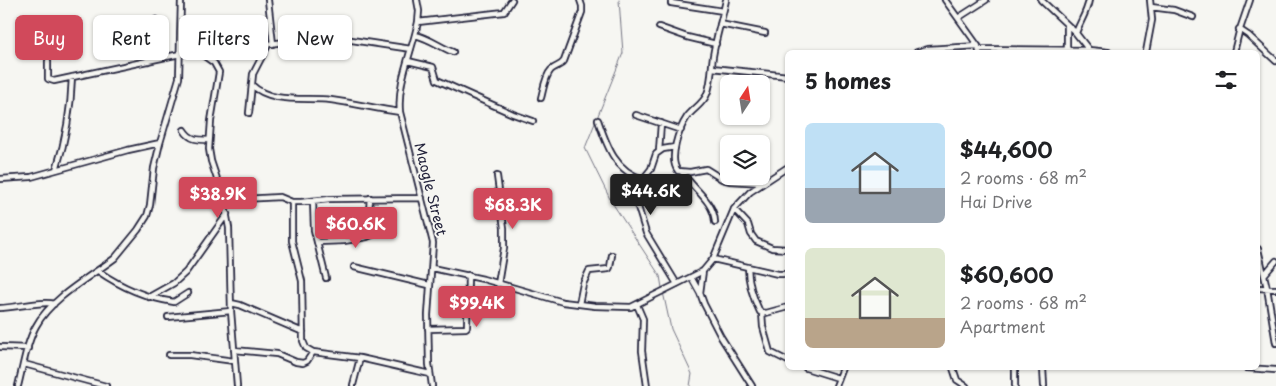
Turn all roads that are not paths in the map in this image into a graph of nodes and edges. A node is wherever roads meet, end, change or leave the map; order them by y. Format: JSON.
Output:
{"nodes":[{"id":1,"x":181,"y":0,"type":"edge"},
{"id":2,"x":268,"y":0,"type":"edge"},
{"id":3,"x":416,"y":0,"type":"edge"},
{"id":4,"x":512,"y":0,"type":"edge"},
{"id":5,"x":580,"y":0,"type":"edge"},
{"id":6,"x":726,"y":0,"type":"edge"},
{"id":7,"x":945,"y":0,"type":"edge"},
{"id":8,"x":986,"y":0,"type":"edge"},
{"id":9,"x":1089,"y":0,"type":"edge"},
{"id":10,"x":1150,"y":0,"type":"edge"},
{"id":11,"x":1250,"y":0,"type":"edge"},
{"id":12,"x":1043,"y":1,"type":"edge"},
{"id":13,"x":671,"y":3,"type":"dead end"},
{"id":14,"x":1151,"y":7,"type":"junction"},
{"id":15,"x":724,"y":12,"type":"junction"},
{"id":16,"x":181,"y":15,"type":"edge"},
{"id":17,"x":1193,"y":17,"type":"dead end"},
{"id":18,"x":958,"y":18,"type":"junction"},
{"id":19,"x":418,"y":22,"type":"junction"},
{"id":20,"x":720,"y":24,"type":"junction"},
{"id":21,"x":1067,"y":25,"type":"junction"},
{"id":22,"x":660,"y":27,"type":"dead end"},
{"id":23,"x":1240,"y":29,"type":"junction"},
{"id":24,"x":765,"y":33,"type":"dead end"},
{"id":25,"x":1076,"y":33,"type":"junction"},
{"id":26,"x":415,"y":36,"type":"junction"},
{"id":27,"x":716,"y":44,"type":"junction"},
{"id":28,"x":270,"y":45,"type":"junction"},
{"id":29,"x":411,"y":49,"type":"junction"},
{"id":30,"x":979,"y":49,"type":"edge"},
{"id":31,"x":1067,"y":49,"type":"junction"},
{"id":32,"x":925,"y":50,"type":"edge"},
{"id":33,"x":1006,"y":50,"type":"edge"},
{"id":34,"x":1050,"y":50,"type":"edge"},
{"id":35,"x":1089,"y":50,"type":"joint"},
{"id":36,"x":1146,"y":50,"type":"edge"},
{"id":37,"x":1235,"y":50,"type":"edge"},
{"id":38,"x":453,"y":52,"type":"dead end"},
{"id":39,"x":179,"y":54,"type":"edge"},
{"id":40,"x":48,"y":60,"type":"dead end"},
{"id":41,"x":180,"y":60,"type":"edge"},
{"id":42,"x":211,"y":60,"type":"edge"},
{"id":43,"x":149,"y":61,"type":"joint"},
{"id":44,"x":408,"y":61,"type":"junction"},
{"id":45,"x":1276,"y":61,"type":"edge"},
{"id":46,"x":712,"y":68,"type":"junction"},
{"id":47,"x":785,"y":76,"type":"edge"},
{"id":48,"x":72,"y":77,"type":"junction"},
{"id":49,"x":252,"y":85,"type":"junction"},
{"id":50,"x":541,"y":98,"type":"dead end"},
{"id":51,"x":400,"y":112,"type":"junction"},
{"id":52,"x":249,"y":113,"type":"dead end"},
{"id":53,"x":636,"y":115,"type":"dead end"},
{"id":54,"x":598,"y":120,"type":"dead end"},
{"id":55,"x":533,"y":121,"type":"dead end"},
{"id":56,"x":661,"y":123,"type":"junction"},
{"id":57,"x":184,"y":130,"type":"dead end"},
{"id":58,"x":681,"y":130,"type":"junction"},
{"id":59,"x":209,"y":140,"type":"junction"},
{"id":60,"x":160,"y":143,"type":"junction"},
{"id":61,"x":675,"y":148,"type":"junction"},
{"id":62,"x":659,"y":151,"type":"junction"},
{"id":63,"x":785,"y":169,"type":"edge"},
{"id":64,"x":56,"y":170,"type":"junction"},
{"id":65,"x":682,"y":172,"type":"junction"},
{"id":66,"x":497,"y":176,"type":"dead end"},
{"id":67,"x":720,"y":178,"type":"edge"},
{"id":68,"x":643,"y":179,"type":"junction"},
{"id":69,"x":770,"y":179,"type":"edge"},
{"id":70,"x":0,"y":181,"type":"edge"},
{"id":71,"x":760,"y":185,"type":"edge"},
{"id":72,"x":370,"y":198,"type":"junction"},
{"id":73,"x":422,"y":198,"type":"junction"},
{"id":74,"x":224,"y":200,"type":"junction"},
{"id":75,"x":313,"y":201,"type":"junction"},
{"id":76,"x":292,"y":202,"type":"junction"},
{"id":77,"x":734,"y":209,"type":"junction"},
{"id":78,"x":227,"y":214,"type":"junction"},
{"id":79,"x":715,"y":222,"type":"dead end"},
{"id":80,"x":390,"y":227,"type":"dead end"},
{"id":81,"x":367,"y":237,"type":"junction"},
{"id":82,"x":317,"y":242,"type":"junction"},
{"id":83,"x":785,"y":249,"type":"edge"},
{"id":84,"x":612,"y":255,"type":"dead end"},
{"id":85,"x":1260,"y":258,"type":"edge"},
{"id":86,"x":713,"y":259,"type":"junction"},
{"id":87,"x":1276,"y":261,"type":"edge"},
{"id":88,"x":354,"y":267,"type":"dead end"},
{"id":89,"x":748,"y":267,"type":"junction"},
{"id":90,"x":432,"y":268,"type":"junction"},
{"id":91,"x":98,"y":271,"type":"junction"},
{"id":92,"x":703,"y":271,"type":"junction"},
{"id":93,"x":785,"y":273,"type":"edge"},
{"id":94,"x":468,"y":275,"type":"junction"},
{"id":95,"x":1264,"y":275,"type":"junction"},
{"id":96,"x":326,"y":278,"type":"dead end"},
{"id":97,"x":691,"y":278,"type":"junction"},
{"id":98,"x":498,"y":284,"type":"junction"},
{"id":99,"x":677,"y":284,"type":"junction"},
{"id":100,"x":429,"y":285,"type":"junction"},
{"id":101,"x":1260,"y":288,"type":"edge"},
{"id":102,"x":1267,"y":288,"type":"junction"},
{"id":103,"x":1276,"y":289,"type":"edge"},
{"id":104,"x":188,"y":293,"type":"dead end"},
{"id":105,"x":700,"y":294,"type":"junction"},
{"id":106,"x":149,"y":297,"type":"junction"},
{"id":107,"x":231,"y":303,"type":"junction"},
{"id":108,"x":54,"y":304,"type":"junction"},
{"id":109,"x":579,"y":304,"type":"junction"},
{"id":110,"x":637,"y":305,"type":"junction"},
{"id":111,"x":0,"y":308,"type":"edge"},
{"id":112,"x":785,"y":308,"type":"edge"},
{"id":113,"x":231,"y":311,"type":"junction"},
{"id":114,"x":762,"y":313,"type":"junction"},
{"id":115,"x":168,"y":317,"type":"dead end"},
{"id":116,"x":428,"y":329,"type":"junction"},
{"id":117,"x":303,"y":332,"type":"junction"},
{"id":118,"x":1276,"y":343,"type":"edge"},
{"id":119,"x":0,"y":347,"type":"edge"},
{"id":120,"x":28,"y":348,"type":"junction"},
{"id":121,"x":234,"y":350,"type":"junction"},
{"id":122,"x":313,"y":352,"type":"junction"},
{"id":123,"x":169,"y":355,"type":"dead end"},
{"id":124,"x":360,"y":358,"type":"junction"},
{"id":125,"x":785,"y":360,"type":"edge"},
{"id":126,"x":234,"y":361,"type":"junction"},
{"id":127,"x":24,"y":364,"type":"junction"},
{"id":128,"x":1260,"y":369,"type":"edge"},
{"id":129,"x":812,"y":370,"type":"edge"},
{"id":130,"x":842,"y":370,"type":"edge"},
{"id":131,"x":954,"y":370,"type":"edge"},
{"id":132,"x":1015,"y":370,"type":"edge"},
{"id":133,"x":1043,"y":370,"type":"edge"},
{"id":134,"x":1276,"y":370,"type":"edge"},
{"id":135,"x":430,"y":374,"type":"junction"},
{"id":136,"x":838,"y":378,"type":"junction"},
{"id":137,"x":353,"y":385,"type":"edge"},
{"id":138,"x":18,"y":386,"type":"edge"},
{"id":139,"x":106,"y":386,"type":"edge"},
{"id":140,"x":237,"y":386,"type":"edge"},
{"id":141,"x":432,"y":386,"type":"edge"},
{"id":142,"x":647,"y":386,"type":"edge"},
{"id":143,"x":752,"y":386,"type":"edge"},
{"id":144,"x":836,"y":386,"type":"edge"},
{"id":145,"x":966,"y":386,"type":"edge"},
{"id":146,"x":1016,"y":386,"type":"edge"},
{"id":147,"x":1044,"y":386,"type":"edge"}],
"edges":[{"from":1,"to":16,"type":"street"},
{"from":2,"to":28,"type":"street"},
{"from":3,"to":19,"type":"street","name":"Maogle Street"},
{"from":4,"to":19,"type":"street"},
{"from":5,"to":50,"type":"street"},
{"from":6,"to":15,"type":"street"},
{"from":7,"to":18,"type":"street"},
{"from":8,"to":18,"type":"street"},
{"from":9,"to":25,"type":"street"},
{"from":10,"to":14,"type":"street"},
{"from":11,"to":23,"type":"street"},
{"from":12,"to":21,"type":"street"},
{"from":13,"to":15,"type":"street"},
{"from":14,"to":17,"type":"street"},
{"from":14,"to":36,"type":"street"},
{"from":15,"to":20,"type":"street"},
{"from":18,"to":30,"type":"street"},
{"from":19,"to":26,"type":"street","name":"Maogle Street"},
{"from":20,"to":24,"type":"street"},
{"from":20,"to":27,"type":"street"},
{"from":21,"to":25,"type":"street"},
{"from":21,"to":31,"type":"street"},
{"from":22,"to":27,"type":"street"},
{"from":23,"to":37,"type":"street"},
{"from":23,"to":45,"type":"street"},
{"from":25,"to":35,"type":"street"},
{"from":26,"to":29,"type":"street","name":"Maogle Street"},
{"from":26,"to":38,"type":"street"},
{"from":27,"to":46,"type":"street"},
{"from":28,"to":29,"type":"street"},
{"from":28,"to":49,"type":"street"},
{"from":29,"to":44,"type":"street","name":"Maogle Street"},
{"from":30,"to":32,"type":"street"},
{"from":30,"to":33,"type":"street"},
{"from":31,"to":34,"type":"street"},
{"from":31,"to":35,"type":"street"},
{"from":39,"to":43,"type":"street"},
{"from":40,"to":48,"type":"street"},
{"from":41,"to":60,"type":"street"},
{"from":42,"to":59,"type":"street"},
{"from":43,"to":48,"type":"street"},
{"from":44,"to":51,"type":"street","name":"Maogle Street"},
{"from":44,"to":55,"type":"street"},
{"from":46,"to":47,"type":"street"},
{"from":46,"to":58,"type":"street"},
{"from":48,"to":64,"type":"street"},
{"from":49,"to":51,"type":"street"},
{"from":49,"to":52,"type":"street"},
{"from":51,"to":73,"type":"street","name":"Maogle Street"},
{"from":53,"to":56,"type":"street"},
{"from":54,"to":68,"type":"street"},
{"from":56,"to":58,"type":"street"},
{"from":56,"to":62,"type":"street"},
{"from":57,"to":59,"type":"street"},
{"from":58,"to":61,"type":"street"},
{"from":59,"to":74,"type":"street"},
{"from":60,"to":64,"type":"street"},
{"from":60,"to":91,"type":"street"},
{"from":61,"to":62,"type":"street"},
{"from":61,"to":65,"type":"street"},
{"from":62,"to":68,"type":"street"},
{"from":63,"to":69,"type":"street"},
{"from":64,"to":70,"type":"street"},
{"from":65,"to":67,"type":"street"},
{"from":65,"to":79,"type":"street"},
{"from":66,"to":98,"type":"street"},
{"from":68,"to":99,"type":"street"},
{"from":71,"to":77,"type":"street"},
{"from":72,"to":73,"type":"street"},
{"from":72,"to":75,"type":"street"},
{"from":72,"to":81,"type":"street"},
{"from":73,"to":90,"type":"street","name":"Maogle Street"},
{"from":74,"to":76,"type":"street"},
{"from":74,"to":78,"type":"street"},
{"from":75,"to":76,"type":"street"},
{"from":75,"to":82,"type":"street"},
{"from":76,"to":117,"type":"street"},
{"from":77,"to":83,"type":"street"},
{"from":77,"to":86,"type":"street"},
{"from":78,"to":106,"type":"street"},
{"from":78,"to":107,"type":"street"},
{"from":80,"to":81,"type":"street"},
{"from":81,"to":82,"type":"street"},
{"from":82,"to":96,"type":"street"},
{"from":84,"to":109,"type":"street"},
{"from":85,"to":95,"type":"street"},
{"from":86,"to":89,"type":"street"},
{"from":86,"to":92,"type":"street"},
{"from":87,"to":95,"type":"street"},
{"from":88,"to":100,"type":"street"},
{"from":89,"to":93,"type":"street"},
{"from":89,"to":114,"type":"street"},
{"from":90,"to":94,"type":"street"},
{"from":90,"to":100,"type":"street","name":"Maogle Street"},
{"from":91,"to":106,"type":"street"},
{"from":91,"to":108,"type":"street"},
{"from":92,"to":97,"type":"street"},
{"from":92,"to":105,"type":"street"},
{"from":94,"to":98,"type":"street"},
{"from":94,"to":116,"type":"street"},
{"from":95,"to":102,"type":"street"},
{"from":97,"to":99,"type":"street"},
{"from":97,"to":105,"type":"street"},
{"from":98,"to":109,"type":"street"},
{"from":99,"to":110,"type":"street"},
{"from":100,"to":116,"type":"street","name":"Maogle Street"},
{"from":101,"to":102,"type":"street"},
{"from":102,"to":103,"type":"street"},
{"from":102,"to":118,"type":"street"},
{"from":104,"to":106,"type":"street"},
{"from":105,"to":143,"type":"street"},
{"from":107,"to":113,"type":"street"},
{"from":107,"to":117,"type":"street"},
{"from":108,"to":111,"type":"street"},
{"from":108,"to":120,"type":"street"},
{"from":109,"to":110,"type":"street"},
{"from":110,"to":142,"type":"street"},
{"from":112,"to":114,"type":"street"},
{"from":113,"to":115,"type":"street"},
{"from":113,"to":121,"type":"street"},
{"from":114,"to":125,"type":"street"},
{"from":116,"to":135,"type":"street","name":"Maogle Street"},
{"from":117,"to":122,"type":"street"},
{"from":119,"to":120,"type":"street"},
{"from":120,"to":127,"type":"street"},
{"from":121,"to":122,"type":"street"},
{"from":121,"to":126,"type":"street"},
{"from":122,"to":124,"type":"street"},
{"from":123,"to":126,"type":"street"},
{"from":124,"to":135,"type":"street"},
{"from":124,"to":137,"type":"street"},
{"from":126,"to":140,"type":"street"},
{"from":127,"to":138,"type":"street"},
{"from":127,"to":139,"type":"street"},
{"from":128,"to":134,"type":"street"},
{"from":129,"to":136,"type":"street"},
{"from":130,"to":136,"type":"street"},
{"from":131,"to":145,"type":"street"},
{"from":132,"to":146,"type":"street"},
{"from":133,"to":147,"type":"street"},
{"from":135,"to":141,"type":"street","name":"Maogle Street"},
{"from":136,"to":144,"type":"street"}]}
